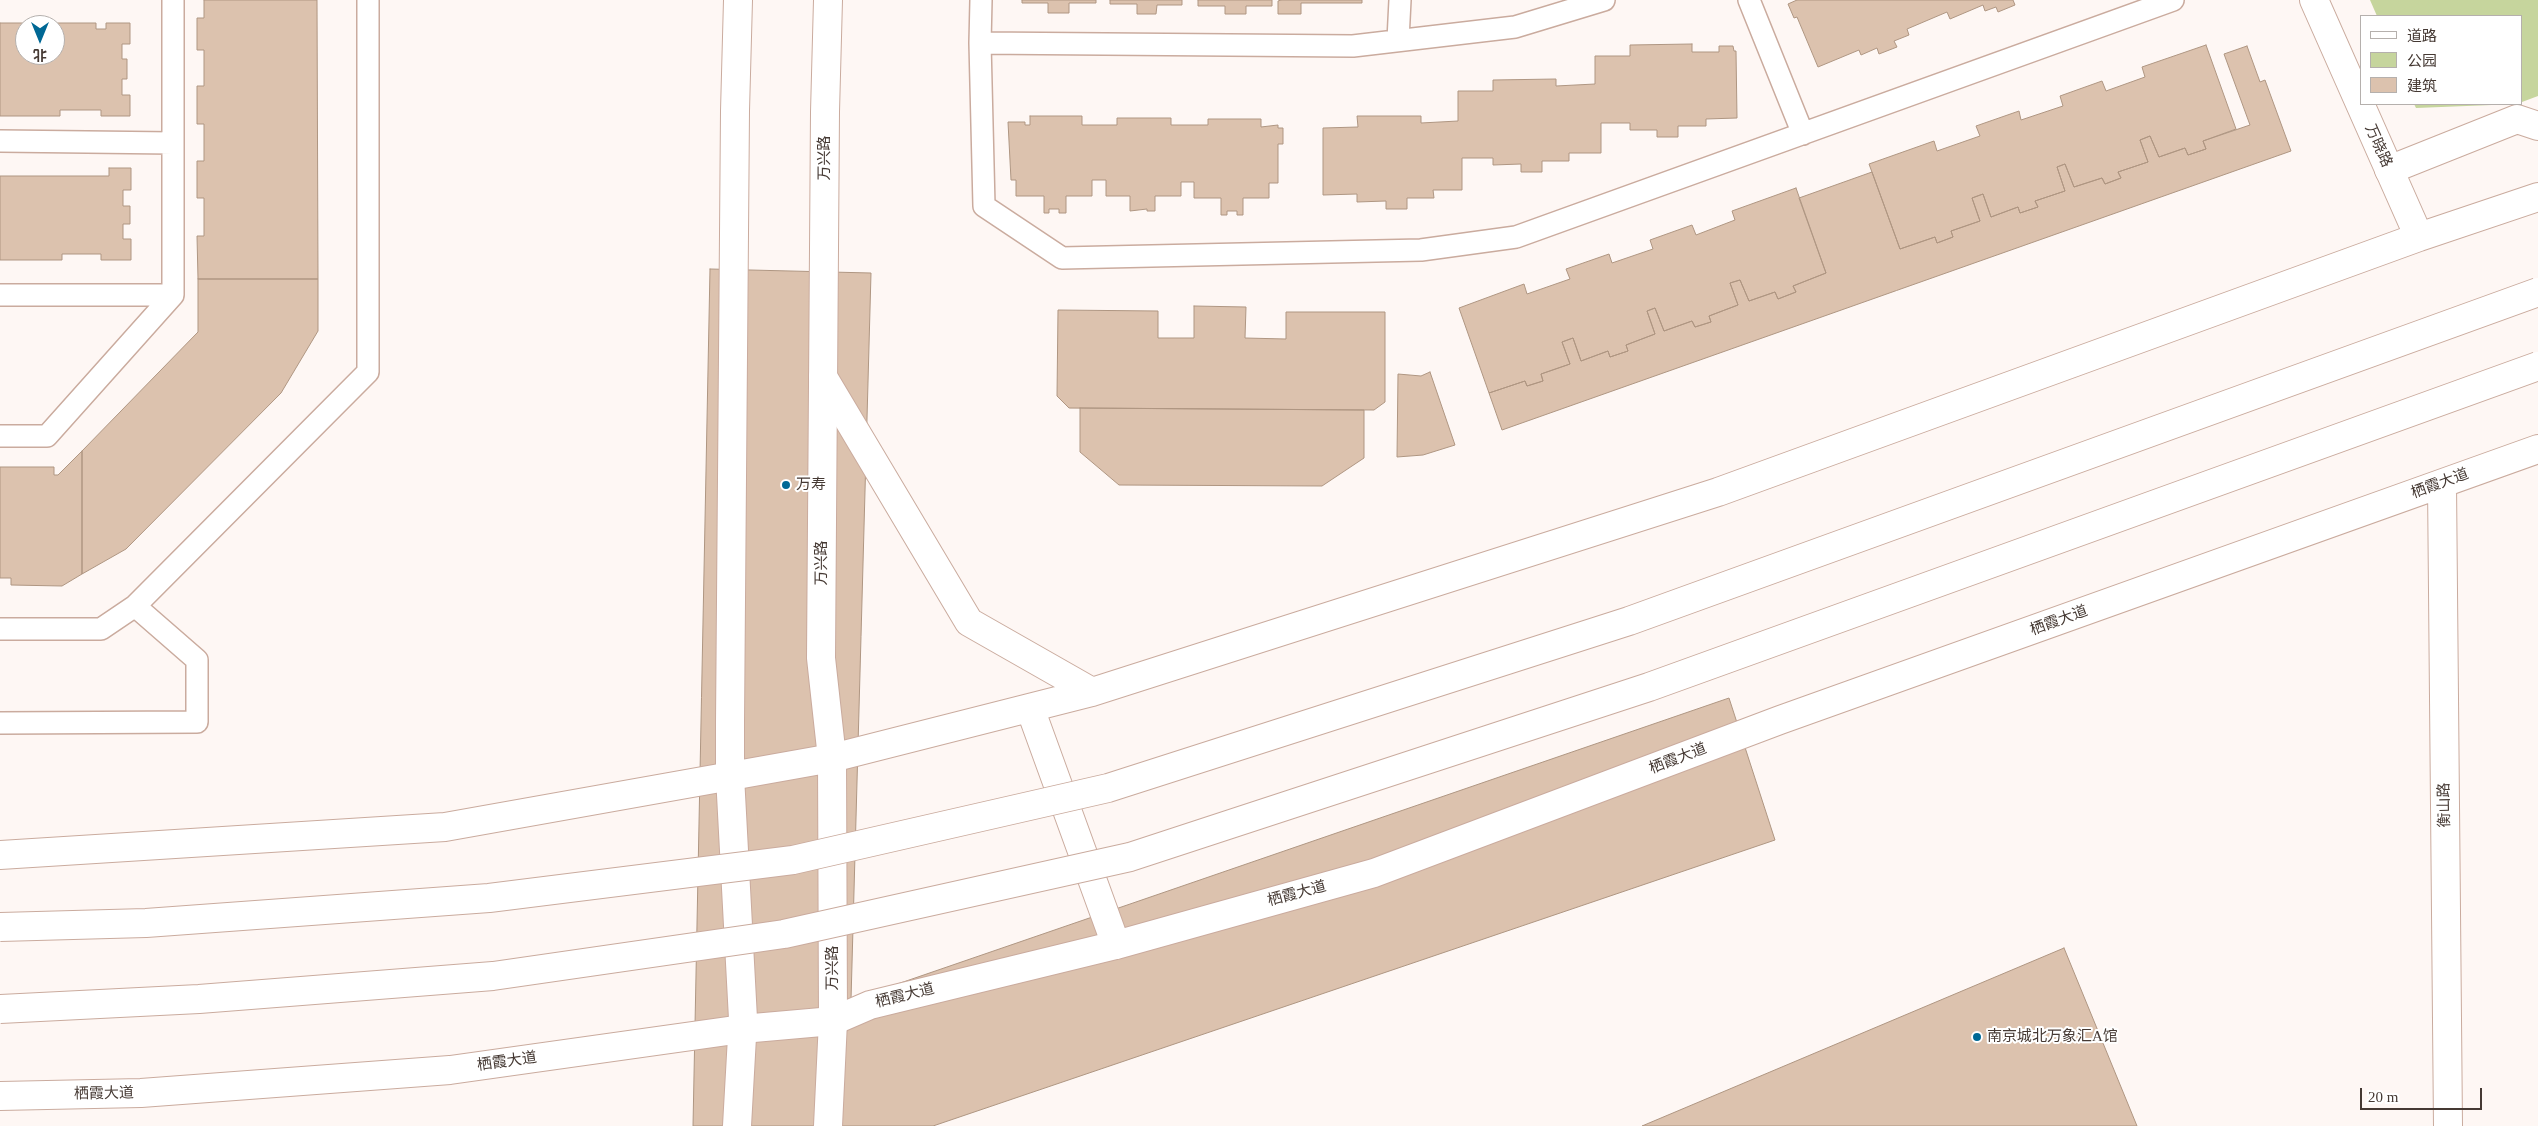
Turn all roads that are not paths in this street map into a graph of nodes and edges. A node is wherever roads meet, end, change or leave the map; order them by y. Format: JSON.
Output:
{"nodes":[{"id":1,"x":173,"y":0,"type":"edge"},
{"id":2,"x":368,"y":0,"type":"edge"},
{"id":3,"x":738,"y":0,"type":"edge"},
{"id":4,"x":828,"y":0,"type":"edge"},
{"id":5,"x":981,"y":0,"type":"edge"},
{"id":6,"x":1400,"y":0,"type":"edge"},
{"id":7,"x":1604,"y":0,"type":"edge"},
{"id":8,"x":1749,"y":0,"type":"edge"},
{"id":9,"x":2173,"y":0,"type":"edge"},
{"id":10,"x":2314,"y":0,"type":"edge"},
{"id":11,"x":1398,"y":40,"type":"junction"},
{"id":12,"x":980,"y":43,"type":"junction"},
{"id":13,"x":2360,"y":104,"type":"edge"},
{"id":14,"x":2360,"y":105,"type":"edge"},
{"id":15,"x":2538,"y":126,"type":"edge"},
{"id":16,"x":1803,"y":134,"type":"junction"},
{"id":17,"x":0,"y":142,"type":"edge"},
{"id":18,"x":173,"y":143,"type":"junction"},
{"id":19,"x":2389,"y":170,"type":"junction"},
{"id":20,"x":2538,"y":197,"type":"edge"},
{"id":21,"x":2419,"y":237,"type":"junction"},
{"id":22,"x":2538,"y":292,"type":"edge"},
{"id":23,"x":0,"y":295,"type":"edge"},
{"id":24,"x":173,"y":295,"type":"junction"},
{"id":25,"x":2538,"y":366,"type":"edge"},
{"id":26,"x":823,"y":377,"type":"junction"},
{"id":27,"x":0,"y":436,"type":"edge"},
{"id":28,"x":2538,"y":449,"type":"edge"},
{"id":29,"x":2442,"y":484,"type":"junction"},
{"id":30,"x":135,"y":606,"type":"junction"},
{"id":31,"x":0,"y":629,"type":"edge"},
{"id":32,"x":1092,"y":692,"type":"junction"},
{"id":33,"x":1030,"y":708,"type":"junction"},
{"id":34,"x":0,"y":723,"type":"edge"},
{"id":35,"x":832,"y":758,"type":"junction"},
{"id":36,"x":730,"y":776,"type":"junction"},
{"id":37,"x":0,"y":856,"type":"edge"},
{"id":38,"x":0,"y":927,"type":"edge"},
{"id":39,"x":1116,"y":945,"type":"junction"},
{"id":40,"x":0,"y":1008,"type":"edge"},
{"id":41,"x":833,"y":1021,"type":"junction"},
{"id":42,"x":742,"y":1029,"type":"junction"},
{"id":43,"x":0,"y":1096,"type":"edge"},
{"id":44,"x":737,"y":1126,"type":"edge"},
{"id":45,"x":828,"y":1126,"type":"edge"},
{"id":46,"x":2448,"y":1126,"type":"edge"}],
"edges":[{"from":1,"to":18,"type":"lane"},
{"from":2,"to":30,"type":"lane"},
{"from":3,"to":36,"type":"main road"},
{"from":4,"to":26,"type":"main road","name":"万兴路"},
{"from":5,"to":12,"type":"lane"},
{"from":6,"to":11,"type":"lane"},
{"from":7,"to":11,"type":"lane"},
{"from":8,"to":16,"type":"lane"},
{"from":9,"to":16,"type":"lane"},
{"from":10,"to":13,"type":"main road","name":"万晓路"},
{"from":11,"to":12,"type":"lane"},
{"from":12,"to":16,"type":"lane"},
{"from":14,"to":19,"type":"main road","name":"万晓路"},
{"from":15,"to":19,"type":"main road"},
{"from":17,"to":18,"type":"lane"},
{"from":18,"to":24,"type":"lane"},
{"from":19,"to":21,"type":"main road","name":"万晓路"},
{"from":20,"to":21,"type":"main road"},
{"from":21,"to":32,"type":"main road"},
{"from":22,"to":38,"type":"main road","bridge":true},
{"from":23,"to":24,"type":"lane"},
{"from":24,"to":27,"type":"lane"},
{"from":25,"to":40,"type":"main road","bridge":true},
{"from":26,"to":32,"type":"main road"},
{"from":26,"to":35,"type":"main road","name":"万兴路"},
{"from":28,"to":29,"type":"main road","name":"栖霞大道"},
{"from":29,"to":39,"type":"main road","name":"栖霞大道"},
{"from":29,"to":46,"type":"main road","name":"衡山路"},
{"from":30,"to":31,"type":"lane"},
{"from":30,"to":34,"type":"lane"},
{"from":32,"to":33,"type":"main road"},
{"from":33,"to":35,"type":"main road"},
{"from":33,"to":39,"type":"main road"},
{"from":35,"to":36,"type":"main road"},
{"from":35,"to":41,"type":"main road","name":"万兴路"},
{"from":36,"to":37,"type":"main road"},
{"from":36,"to":42,"type":"main road"},
{"from":39,"to":41,"type":"main road","name":"栖霞大道"},
{"from":41,"to":42,"type":"main road","name":"栖霞大道"},
{"from":41,"to":45,"type":"main road","name":"万兴路"},
{"from":42,"to":43,"type":"main road","name":"栖霞大道"},
{"from":42,"to":44,"type":"main road"}]}
